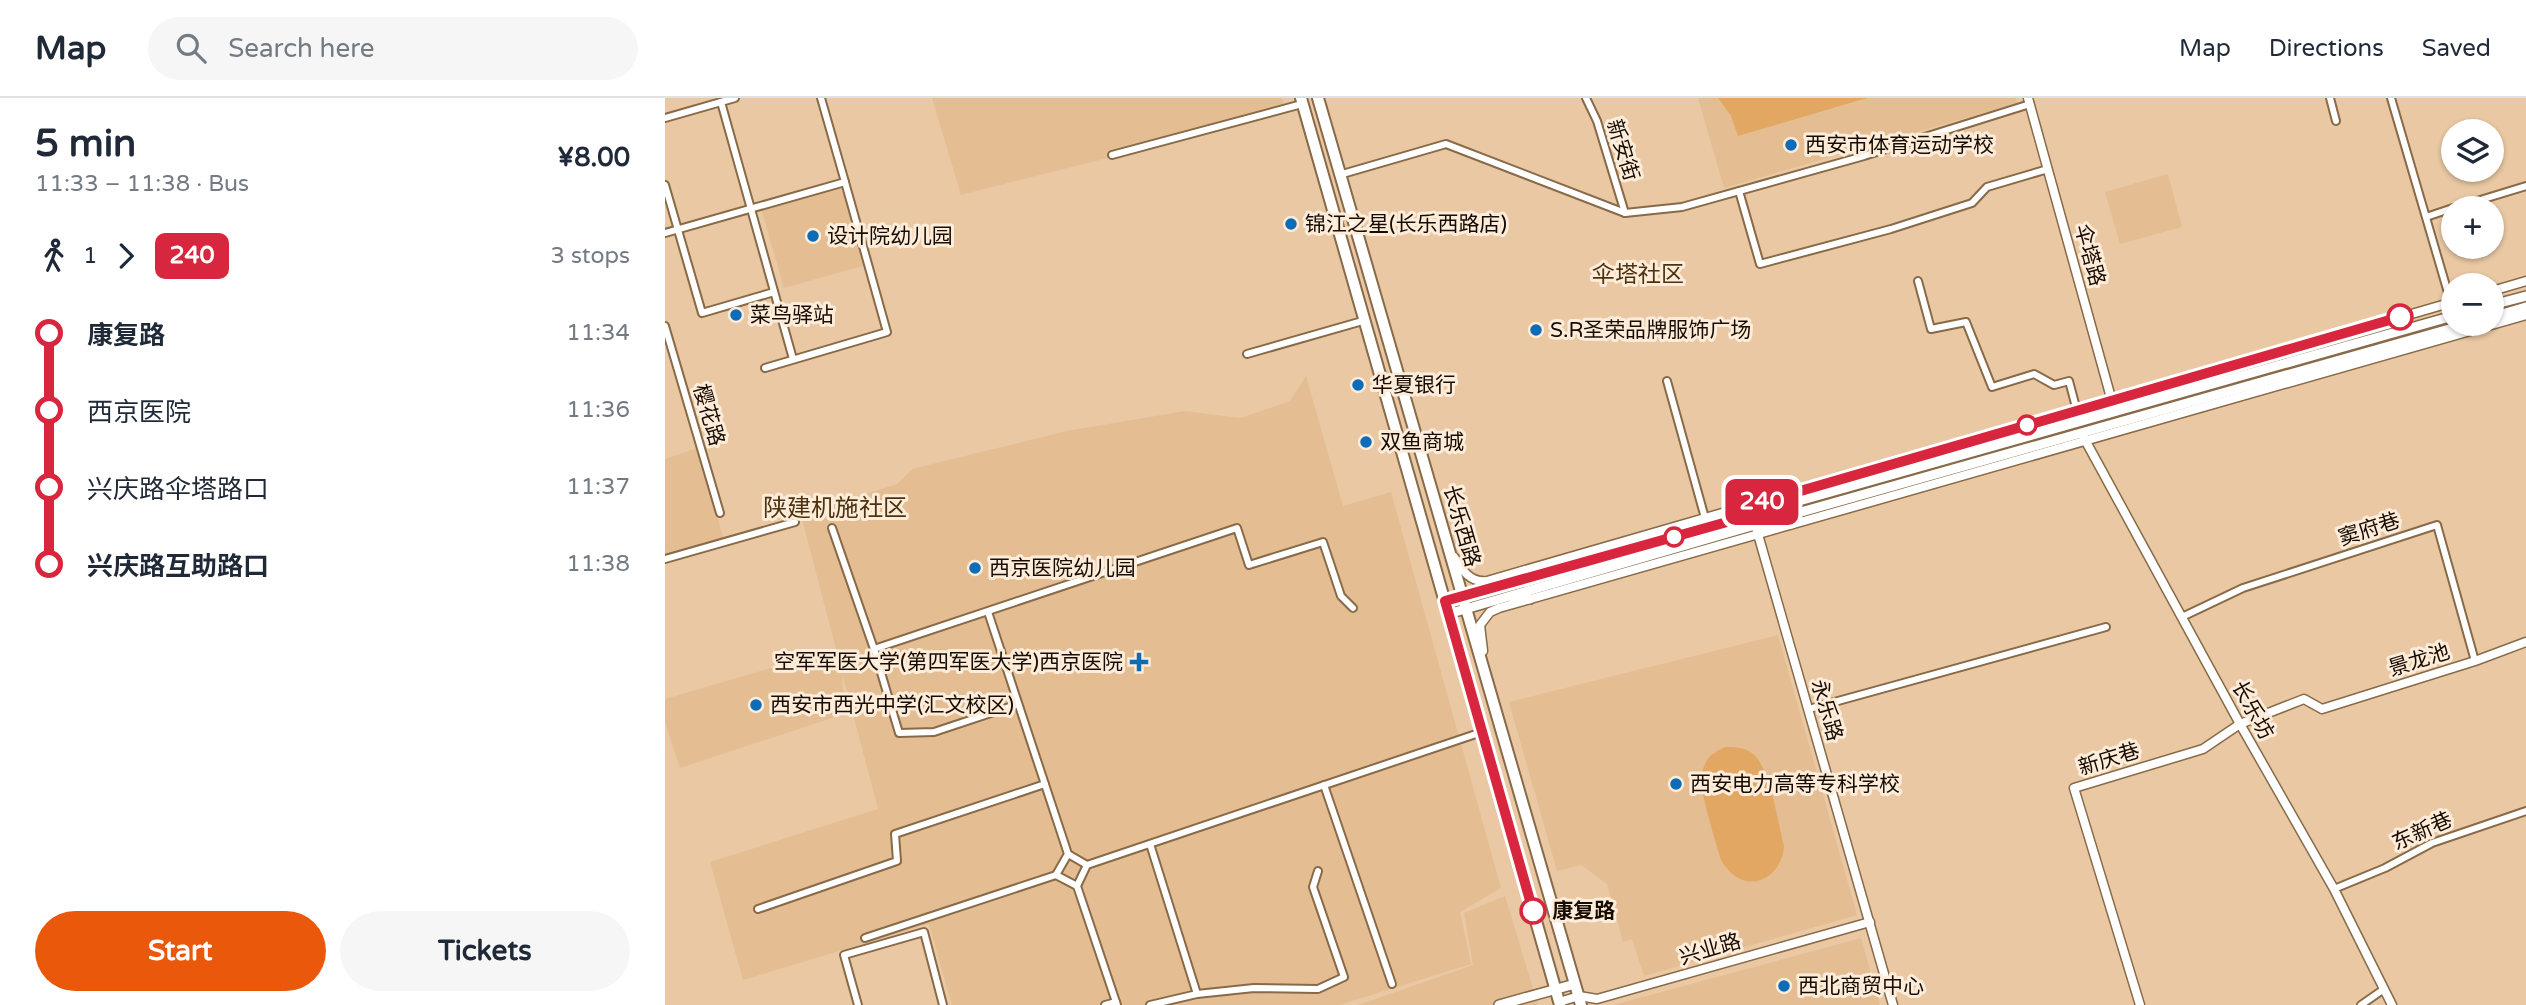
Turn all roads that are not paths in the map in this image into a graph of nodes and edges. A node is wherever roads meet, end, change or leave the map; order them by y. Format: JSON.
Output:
{"nodes":[{"id":1,"x":735,"y":98,"type":"edge"},
{"id":2,"x":821,"y":98,"type":"edge"},
{"id":3,"x":1318,"y":98,"type":"edge"},
{"id":4,"x":1586,"y":98,"type":"edge"},
{"id":5,"x":2330,"y":98,"type":"edge"},
{"id":6,"x":2391,"y":98,"type":"edge"},
{"id":7,"x":1301,"y":101,"type":"edge"},
{"id":8,"x":2029,"y":101,"type":"edge"},
{"id":9,"x":721,"y":102,"type":"junction"},
{"id":10,"x":665,"y":118,"type":"edge"},
{"id":11,"x":2336,"y":121,"type":"dead end"},
{"id":12,"x":1112,"y":155,"type":"dead end"},
{"id":13,"x":2048,"y":169,"type":"junction"},
{"id":14,"x":1339,"y":175,"type":"junction"},
{"id":15,"x":845,"y":182,"type":"junction"},
{"id":16,"x":665,"y":185,"type":"edge"},
{"id":17,"x":2526,"y":186,"type":"edge"},
{"id":18,"x":1739,"y":191,"type":"junction"},
{"id":19,"x":2493,"y":196,"type":"edge"},
{"id":20,"x":751,"y":209,"type":"junction"},
{"id":21,"x":2441,"y":212,"type":"edge"},
{"id":22,"x":1625,"y":213,"type":"junction"},
{"id":23,"x":2426,"y":217,"type":"junction"},
{"id":24,"x":678,"y":229,"type":"junction"},
{"id":25,"x":665,"y":233,"type":"edge"},
{"id":26,"x":2443,"y":273,"type":"edge"},
{"id":27,"x":1918,"y":281,"type":"dead end"},
{"id":28,"x":2526,"y":281,"type":"edge"},
{"id":29,"x":2504,"y":287,"type":"edge"},
{"id":30,"x":774,"y":292,"type":"junction"},
{"id":31,"x":2526,"y":296,"type":"edge"},
{"id":32,"x":2504,"y":302,"type":"edge"},
{"id":33,"x":2441,"y":305,"type":"edge"},
{"id":34,"x":2526,"y":307,"type":"edge"},
{"id":35,"x":2504,"y":313,"type":"edge"},
{"id":36,"x":2526,"y":315,"type":"edge"},
{"id":37,"x":1366,"y":320,"type":"junction"},
{"id":38,"x":2441,"y":320,"type":"edge"},
{"id":39,"x":665,"y":326,"type":"edge"},
{"id":40,"x":2441,"y":331,"type":"edge"},
{"id":41,"x":1247,"y":354,"type":"dead end"},
{"id":42,"x":793,"y":359,"type":"junction"},
{"id":43,"x":765,"y":368,"type":"dead end"},
{"id":44,"x":1667,"y":381,"type":"dead end"},
{"id":45,"x":2112,"y":401,"type":"junction"},
{"id":46,"x":2077,"y":411,"type":"junction"},
{"id":47,"x":2116,"y":417,"type":"junction"},
{"id":48,"x":2084,"y":437,"type":"junction"},
{"id":49,"x":1751,"y":510,"type":"junction"},
{"id":50,"x":720,"y":513,"type":"dead end"},
{"id":51,"x":1705,"y":518,"type":"junction"},
{"id":52,"x":795,"y":522,"type":"dead end"},
{"id":53,"x":831,"y":528,"type":"dead end"},
{"id":54,"x":1757,"y":530,"type":"junction"},
{"id":55,"x":1447,"y":542,"type":"junction"},
{"id":56,"x":665,"y":559,"type":"edge"},
{"id":57,"x":1463,"y":596,"type":"junction"},
{"id":58,"x":1509,"y":597,"type":"junction"},
{"id":59,"x":1530,"y":599,"type":"junction"},
{"id":60,"x":1445,"y":601,"type":"junction"},
{"id":61,"x":1353,"y":608,"type":"dead end"},
{"id":62,"x":1467,"y":609,"type":"junction"},
{"id":63,"x":988,"y":612,"type":"junction"},
{"id":64,"x":1448,"y":614,"type":"junction"},
{"id":65,"x":2182,"y":617,"type":"junction"},
{"id":66,"x":2106,"y":627,"type":"dead end"},
{"id":67,"x":2526,"y":642,"type":"edge"},
{"id":68,"x":874,"y":649,"type":"junction"},
{"id":69,"x":2475,"y":661,"type":"junction"},
{"id":70,"x":1487,"y":679,"type":"junction"},
{"id":71,"x":1019,"y":704,"type":"junction"},
{"id":72,"x":1808,"y":709,"type":"junction"},
{"id":73,"x":2322,"y":709,"type":"joint"},
{"id":74,"x":2240,"y":724,"type":"junction"},
{"id":75,"x":1482,"y":732,"type":"junction"},
{"id":76,"x":1045,"y":784,"type":"junction"},
{"id":77,"x":1324,"y":786,"type":"junction"},
{"id":78,"x":2526,"y":810,"type":"edge"},
{"id":79,"x":1150,"y":844,"type":"junction"},
{"id":80,"x":1068,"y":854,"type":"junction"},
{"id":81,"x":1087,"y":865,"type":"junction"},
{"id":82,"x":1318,"y":871,"type":"dead end"},
{"id":83,"x":1056,"y":874,"type":"junction"},
{"id":84,"x":1077,"y":886,"type":"junction"},
{"id":85,"x":2334,"y":888,"type":"junction"},
{"id":86,"x":758,"y":909,"type":"dead end"},
{"id":87,"x":1870,"y":922,"type":"junction"},
{"id":88,"x":865,"y":938,"type":"dead end"},
{"id":89,"x":1392,"y":984,"type":"dead end"},
{"id":90,"x":1575,"y":984,"type":"junction"},
{"id":91,"x":1555,"y":989,"type":"junction"},
{"id":92,"x":2384,"y":989,"type":"junction"},
{"id":93,"x":1197,"y":994,"type":"junction"},
{"id":94,"x":1580,"y":1001,"type":"edge"},
{"id":95,"x":1117,"y":1003,"type":"edge"},
{"id":96,"x":1555,"y":1004,"type":"edge"},
{"id":97,"x":858,"y":1005,"type":"edge"},
{"id":98,"x":943,"y":1005,"type":"edge"},
{"id":99,"x":1105,"y":1005,"type":"edge"},
{"id":100,"x":1150,"y":1005,"type":"edge"},
{"id":101,"x":1499,"y":1005,"type":"edge"},
{"id":102,"x":1893,"y":1005,"type":"edge"},
{"id":103,"x":2140,"y":1005,"type":"edge"},
{"id":104,"x":2361,"y":1005,"type":"edge"},
{"id":105,"x":2392,"y":1005,"type":"edge"}],
"edges":[{"from":1,"to":9,"type":"street"},
{"from":2,"to":15,"type":"street"},
{"from":3,"to":14,"type":"main road","name":"长乐西路"},
{"from":4,"to":22,"type":"street","name":"新安街"},
{"from":5,"to":11,"type":"street"},
{"from":6,"to":23,"type":"street"},
{"from":7,"to":12,"type":"street"},
{"from":7,"to":37,"type":"main road","name":"长乐西路"},
{"from":8,"to":13,"type":"street","name":"伞塔路"},
{"from":8,"to":18,"type":"street"},
{"from":9,"to":10,"type":"street"},
{"from":9,"to":20,"type":"street"},
{"from":13,"to":18,"type":"street"},
{"from":13,"to":45,"type":"street","name":"伞塔路"},
{"from":14,"to":22,"type":"street"},
{"from":14,"to":55,"type":"main road","name":"长乐西路"},
{"from":15,"to":20,"type":"street"},
{"from":15,"to":42,"type":"street"},
{"from":16,"to":24,"type":"street"},
{"from":17,"to":19,"type":"street"},
{"from":18,"to":22,"type":"street"},
{"from":20,"to":24,"type":"street"},
{"from":20,"to":30,"type":"street"},
{"from":21,"to":23,"type":"street"},
{"from":23,"to":26,"type":"street"},
{"from":24,"to":25,"type":"street"},
{"from":24,"to":30,"type":"street"},
{"from":27,"to":46,"type":"street"},
{"from":28,"to":29,"type":"street"},
{"from":30,"to":42,"type":"street"},
{"from":31,"to":32,"type":"main road"},
{"from":33,"to":45,"type":"street"},
{"from":34,"to":35,"type":"main road"},
{"from":36,"to":48,"type":"street"},
{"from":37,"to":41,"type":"street"},
{"from":37,"to":60,"type":"main road","name":"长乐西路"},
{"from":38,"to":47,"type":"main road"},
{"from":39,"to":50,"type":"street","name":"樱花路"},
{"from":40,"to":47,"type":"main road"},
{"from":42,"to":43,"type":"street"},
{"from":44,"to":51,"type":"street"},
{"from":45,"to":46,"type":"street"},
{"from":45,"to":47,"type":"street","name":"伞塔路"},
{"from":46,"to":49,"type":"street"},
{"from":47,"to":48,"type":"main road"},
{"from":47,"to":49,"type":"main road"},
{"from":48,"to":54,"type":"main road"},
{"from":48,"to":65,"type":"street","name":"长乐坊"},
{"from":49,"to":51,"type":"street"},
{"from":49,"to":54,"type":"street","name":"永乐路"},
{"from":49,"to":57,"type":"main road"},
{"from":51,"to":55,"type":"street"},
{"from":52,"to":56,"type":"street"},
{"from":53,"to":68,"type":"street"},
{"from":54,"to":58,"type":"main road"},
{"from":54,"to":59,"type":"street"},
{"from":54,"to":72,"type":"street","name":"永乐路"},
{"from":55,"to":57,"type":"main road","name":"长乐西路"},
{"from":57,"to":60,"type":"main road"},
{"from":57,"to":62,"type":"main road","name":"长乐西路"},
{"from":58,"to":59,"type":"main road"},
{"from":58,"to":62,"type":"main road"},
{"from":59,"to":70,"type":"street"},
{"from":60,"to":64,"type":"main road","name":"长乐西路"},
{"from":61,"to":63,"type":"street"},
{"from":62,"to":64,"type":"main road"},
{"from":62,"to":70,"type":"main road","name":"长乐西路"},
{"from":63,"to":68,"type":"street"},
{"from":63,"to":71,"type":"street"},
{"from":64,"to":75,"type":"main road","name":"长乐西路"},
{"from":65,"to":69,"type":"street","name":"窦府巷"},
{"from":65,"to":74,"type":"street","name":"长乐坊"},
{"from":66,"to":72,"type":"street"},
{"from":67,"to":69,"type":"street","name":"景龙池"},
{"from":68,"to":71,"type":"street"},
{"from":69,"to":73,"type":"street","name":"景龙池"},
{"from":70,"to":90,"type":"main road","name":"长乐西路"},
{"from":71,"to":76,"type":"street"},
{"from":72,"to":87,"type":"street","name":"永乐路"},
{"from":73,"to":74,"type":"street","name":"新庆巷"},
{"from":74,"to":85,"type":"street","name":"长乐坊"},
{"from":74,"to":103,"type":"street","name":"新庆巷"},
{"from":75,"to":77,"type":"street"},
{"from":75,"to":91,"type":"main road","name":"长乐西路"},
{"from":76,"to":80,"type":"street"},
{"from":76,"to":86,"type":"street"},
{"from":77,"to":79,"type":"street"},
{"from":77,"to":89,"type":"street"},
{"from":78,"to":85,"type":"street","name":"东新巷"},
{"from":79,"to":81,"type":"street"},
{"from":79,"to":93,"type":"street"},
{"from":80,"to":81,"type":"street"},
{"from":80,"to":83,"type":"street"},
{"from":81,"to":84,"type":"street"},
{"from":82,"to":93,"type":"street"},
{"from":83,"to":84,"type":"street"},
{"from":83,"to":88,"type":"street"},
{"from":84,"to":95,"type":"street"},
{"from":85,"to":92,"type":"street","name":"长乐坊"},
{"from":87,"to":94,"type":"street","name":"兴业路"},
{"from":87,"to":102,"type":"street","name":"永乐路"},
{"from":90,"to":91,"type":"main road"},
{"from":90,"to":94,"type":"main road","name":"长乐西路"},
{"from":91,"to":96,"type":"main road","name":"长乐西路"},
{"from":91,"to":101,"type":"main road"},
{"from":92,"to":104,"type":"street"},
{"from":92,"to":105,"type":"street","name":"长乐坊"},
{"from":93,"to":100,"type":"street"},
{"from":94,"to":96,"type":"street","name":"兴业路"},
{"from":95,"to":99,"type":"street"},
{"from":97,"to":98,"type":"street"}]}
